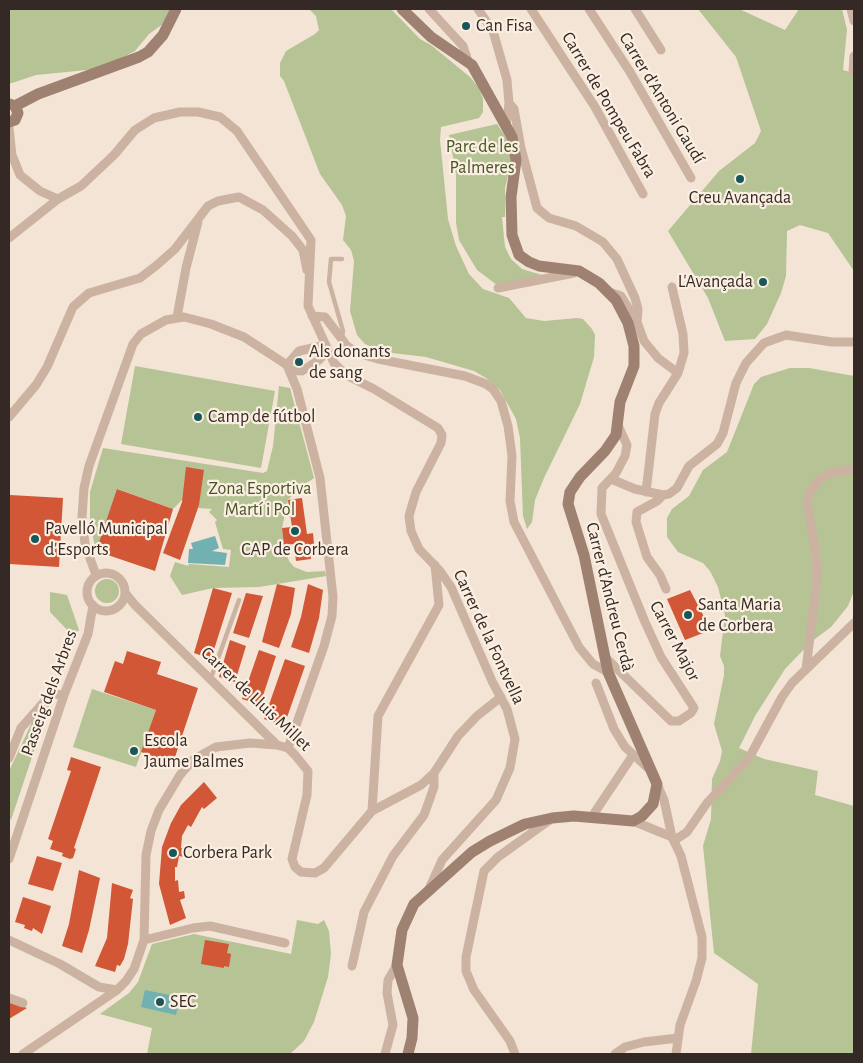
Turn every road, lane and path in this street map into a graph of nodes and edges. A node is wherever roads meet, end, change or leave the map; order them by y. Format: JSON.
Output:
{"nodes":[{"id":1,"x":176,"y":9,"type":"edge"},
{"id":2,"x":402,"y":9,"type":"edge"},
{"id":3,"x":429,"y":9,"type":"edge"},
{"id":4,"x":478,"y":9,"type":"edge"},
{"id":5,"x":531,"y":9,"type":"edge"},
{"id":6,"x":589,"y":9,"type":"edge"},
{"id":7,"x":635,"y":9,"type":"edge"},
{"id":8,"x":851,"y":9,"type":"edge"},
{"id":9,"x":854,"y":21,"type":"edge"},
{"id":10,"x":661,"y":50,"type":"dead end"},
{"id":11,"x":854,"y":56,"type":"edge"},
{"id":12,"x":468,"y":61,"type":"junction"},
{"id":13,"x":852,"y":72,"type":"dead end"},
{"id":14,"x":509,"y":103,"type":"junction"},
{"id":15,"x":12,"y":105,"type":"edge"},
{"id":16,"x":9,"y":122,"type":"edge"},
{"id":17,"x":506,"y":126,"type":"junction"},
{"id":18,"x":9,"y":128,"type":"edge"},
{"id":19,"x":692,"y":178,"type":"dead end"},
{"id":20,"x":643,"y":194,"type":"dead end"},
{"id":21,"x":58,"y":199,"type":"junction"},
{"id":22,"x":199,"y":218,"type":"junction"},
{"id":23,"x":9,"y":238,"type":"edge"},
{"id":24,"x":342,"y":259,"type":"dead end"},
{"id":25,"x":579,"y":272,"type":"junction"},
{"id":26,"x":308,"y":278,"type":"junction"},
{"id":27,"x":672,"y":286,"type":"dead end"},
{"id":28,"x":498,"y":288,"type":"dead end"},
{"id":29,"x":612,"y":294,"type":"junction"},
{"id":30,"x":312,"y":316,"type":"junction"},
{"id":31,"x":177,"y":317,"type":"junction"},
{"id":32,"x":637,"y":322,"type":"junction"},
{"id":33,"x":342,"y":340,"type":"junction"},
{"id":34,"x":854,"y":342,"type":"edge"},
{"id":35,"x":327,"y":347,"type":"junction"},
{"id":36,"x":319,"y":360,"type":"junction"},
{"id":37,"x":334,"y":363,"type":"junction"},
{"id":38,"x":289,"y":367,"type":"junction"},
{"id":39,"x":678,"y":373,"type":"junction"},
{"id":40,"x":9,"y":416,"type":"edge"},
{"id":41,"x":618,"y":425,"type":"junction"},
{"id":42,"x":854,"y":468,"type":"edge"},
{"id":43,"x":611,"y":479,"type":"junction"},
{"id":44,"x":646,"y":492,"type":"junction"},
{"id":45,"x":663,"y":495,"type":"junction"},
{"id":46,"x":435,"y":565,"type":"junction"},
{"id":47,"x":96,"y":575,"type":"junction"},
{"id":48,"x":666,"y":589,"type":"dead end"},
{"id":49,"x":125,"y":593,"type":"junction"},
{"id":50,"x":239,"y":600,"type":"dead end"},
{"id":51,"x":93,"y":605,"type":"junction"},
{"id":52,"x":105,"y":610,"type":"junction"},
{"id":53,"x":854,"y":623,"type":"edge"},
{"id":54,"x":91,"y":624,"type":"junction"},
{"id":55,"x":607,"y":659,"type":"junction"},
{"id":56,"x":806,"y":669,"type":"junction"},
{"id":57,"x":608,"y":672,"type":"junction"},
{"id":58,"x":210,"y":680,"type":"junction"},
{"id":59,"x":596,"y":683,"type":"dead end"},
{"id":60,"x":64,"y":695,"type":"junction"},
{"id":61,"x":501,"y":697,"type":"junction"},
{"id":62,"x":262,"y":728,"type":"junction"},
{"id":63,"x":255,"y":743,"type":"junction"},
{"id":64,"x":277,"y":745,"type":"junction"},
{"id":65,"x":288,"y":748,"type":"junction"},
{"id":66,"x":633,"y":755,"type":"junction"},
{"id":67,"x":9,"y":758,"type":"edge"},
{"id":68,"x":652,"y":770,"type":"junction"},
{"id":69,"x":434,"y":773,"type":"junction"},
{"id":70,"x":657,"y":784,"type":"junction"},
{"id":71,"x":372,"y":811,"type":"junction"},
{"id":72,"x":552,"y":818,"type":"junction"},
{"id":73,"x":591,"y":818,"type":"junction"},
{"id":74,"x":633,"y":821,"type":"junction"},
{"id":75,"x":672,"y":837,"type":"junction"},
{"id":76,"x":448,"y":856,"type":"junction"},
{"id":77,"x":9,"y":859,"type":"edge"},
{"id":78,"x":452,"y":870,"type":"junction"},
{"id":79,"x":429,"y":890,"type":"junction"},
{"id":80,"x":9,"y":940,"type":"edge"},
{"id":81,"x":144,"y":940,"type":"junction"},
{"id":82,"x":285,"y":942,"type":"dead end"},
{"id":83,"x":396,"y":965,"type":"junction"},
{"id":84,"x":352,"y":966,"type":"dead end"},
{"id":85,"x":404,"y":989,"type":"junction"},
{"id":86,"x":117,"y":990,"type":"junction"},
{"id":87,"x":387,"y":993,"type":"junction"},
{"id":88,"x":9,"y":998,"type":"edge"},
{"id":89,"x":23,"y":1003,"type":"dead end"},
{"id":90,"x":678,"y":1038,"type":"junction"},
{"id":91,"x":24,"y":1054,"type":"edge"},
{"id":92,"x":385,"y":1054,"type":"edge"},
{"id":93,"x":408,"y":1054,"type":"edge"},
{"id":94,"x":515,"y":1054,"type":"edge"},
{"id":95,"x":615,"y":1054,"type":"edge"},
{"id":96,"x":676,"y":1054,"type":"edge"}],
"edges":[{"from":1,"to":15,"type":"street"},
{"from":2,"to":12,"type":"street"},
{"from":3,"to":12,"type":"street"},
{"from":4,"to":14,"type":"street"},
{"from":5,"to":20,"type":"street","name":"Carrer de Pompeu Fabra"},
{"from":6,"to":19,"type":"street","name":"Carrer d'Antoni Gaudí"},
{"from":7,"to":10,"type":"street"},
{"from":8,"to":9,"type":"street"},
{"from":11,"to":13,"type":"street"},
{"from":12,"to":17,"type":"street"},
{"from":14,"to":17,"type":"street"},
{"from":14,"to":32,"type":"street"},
{"from":15,"to":16,"type":"street"},
{"from":17,"to":25,"type":"street"},
{"from":18,"to":21,"type":"street"},
{"from":21,"to":23,"type":"street","name":"Carrer de la Fontvella"},
{"from":21,"to":26,"type":"street","name":"Carrer de la Fontvella"},
{"from":22,"to":26,"type":"street"},
{"from":22,"to":31,"type":"street"},
{"from":22,"to":40,"type":"street"},
{"from":24,"to":33,"type":"lane"},
{"from":25,"to":28,"type":"street"},
{"from":25,"to":29,"type":"street"},
{"from":26,"to":30,"type":"street","name":"Carrer de la Fontvella"},
{"from":27,"to":39,"type":"street"},
{"from":29,"to":32,"type":"street"},
{"from":29,"to":41,"type":"street"},
{"from":30,"to":33,"type":"street"},
{"from":30,"to":35,"type":"street","name":"Carrer de la Fontvella"},
{"from":31,"to":38,"type":"street"},
{"from":31,"to":47,"type":"street"},
{"from":32,"to":39,"type":"street"},
{"from":33,"to":57,"type":"street"},
{"from":34,"to":45,"type":"street"},
{"from":35,"to":36,"type":"street"},
{"from":35,"to":37,"type":"street","name":"Carrer de la Fontvella"},
{"from":35,"to":38,"type":"street"},
{"from":36,"to":37,"type":"street"},
{"from":36,"to":38,"type":"street"},
{"from":37,"to":46,"type":"street","name":"Carrer de la Fontvella"},
{"from":38,"to":65,"type":"street"},
{"from":39,"to":44,"type":"street"},
{"from":41,"to":43,"type":"street"},
{"from":41,"to":55,"type":"street","name":"Carrer d'Andreu Cerdà"},
{"from":42,"to":56,"type":"street"},
{"from":43,"to":44,"type":"street"},
{"from":43,"to":55,"type":"street","name":"Carrer Major"},
{"from":44,"to":45,"type":"street"},
{"from":45,"to":48,"type":"street"},
{"from":46,"to":61,"type":"street","name":"Carrer de la Fontvella"},
{"from":46,"to":71,"type":"street"},
{"from":47,"to":49,"type":"street"},
{"from":47,"to":51,"type":"street"},
{"from":49,"to":52,"type":"street"},
{"from":49,"to":58,"type":"street","name":"Carrer de Lluis Millet"},
{"from":50,"to":58,"type":"lane"},
{"from":51,"to":52,"type":"street"},
{"from":51,"to":54,"type":"street","name":"Passeig dels Arbres"},
{"from":52,"to":54,"type":"street","name":"Passeig dels Arbres"},
{"from":53,"to":56,"type":"street"},
{"from":54,"to":60,"type":"street","name":"Passeig dels Arbres"},
{"from":55,"to":57,"type":"street","name":"Carrer d'Andreu Cerdà"},
{"from":56,"to":75,"type":"street"},
{"from":57,"to":68,"type":"street","name":"Carrer d'Andreu Cerdà"},
{"from":58,"to":62,"type":"street","name":"Carrer de Lluis Millet"},
{"from":59,"to":66,"type":"street"},
{"from":60,"to":67,"type":"street"},
{"from":60,"to":77,"type":"street","name":"Passeig dels Arbres"},
{"from":61,"to":69,"type":"street","name":"Carrer de Lluis Millet"},
{"from":61,"to":76,"type":"street","name":"Carrer de la Fontvella"},
{"from":62,"to":63,"type":"street"},
{"from":62,"to":64,"type":"street","name":"Carrer de Lluis Millet"},
{"from":63,"to":64,"type":"street"},
{"from":63,"to":81,"type":"street"},
{"from":64,"to":65,"type":"street","name":"Carrer de Lluis Millet"},
{"from":65,"to":71,"type":"street","name":"Carrer de Lluis Millet"},
{"from":66,"to":68,"type":"street"},
{"from":66,"to":73,"type":"street"},
{"from":68,"to":70,"type":"street","name":"Carrer d'Andreu Cerdà"},
{"from":69,"to":71,"type":"street","name":"Carrer de Lluis Millet"},
{"from":69,"to":84,"type":"street"},
{"from":70,"to":74,"type":"street"},
{"from":70,"to":75,"type":"street"},
{"from":72,"to":73,"type":"street"},
{"from":72,"to":78,"type":"street"},
{"from":72,"to":94,"type":"street"},
{"from":73,"to":74,"type":"street"},
{"from":74,"to":75,"type":"street"},
{"from":75,"to":90,"type":"street"},
{"from":76,"to":78,"type":"street"},
{"from":76,"to":79,"type":"street","name":"Carrer de la Fontvella"},
{"from":78,"to":79,"type":"street"},
{"from":79,"to":83,"type":"street"},
{"from":80,"to":86,"type":"street"},
{"from":81,"to":82,"type":"street"},
{"from":81,"to":86,"type":"street"},
{"from":83,"to":85,"type":"street"},
{"from":83,"to":87,"type":"street"},
{"from":85,"to":87,"type":"street"},
{"from":85,"to":93,"type":"street"},
{"from":86,"to":91,"type":"street"},
{"from":87,"to":92,"type":"street"},
{"from":88,"to":89,"type":"street"},
{"from":90,"to":95,"type":"street"},
{"from":90,"to":96,"type":"street"}]}
